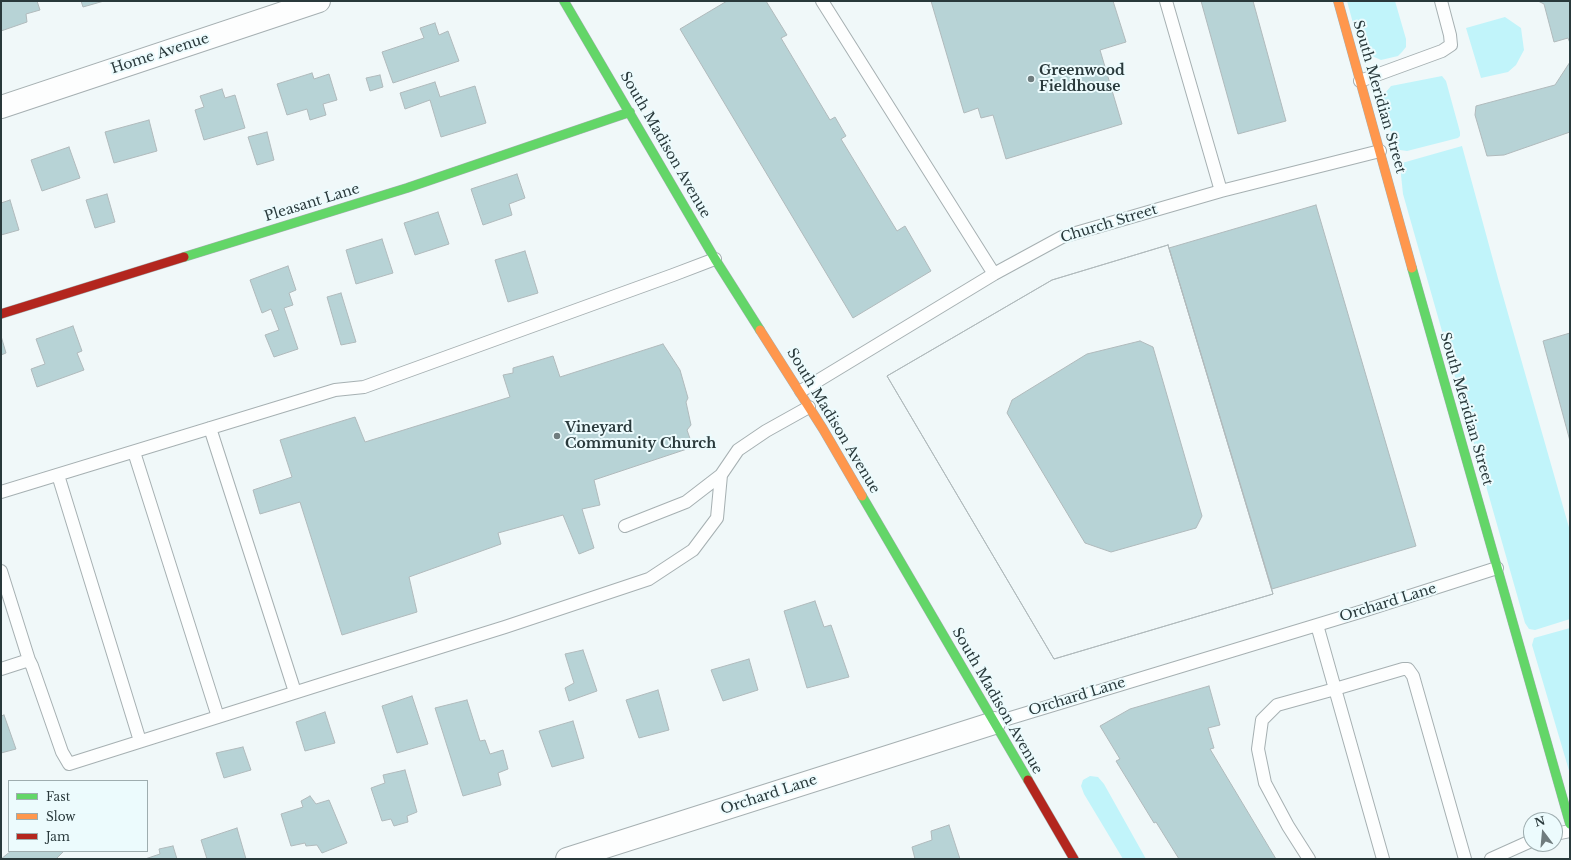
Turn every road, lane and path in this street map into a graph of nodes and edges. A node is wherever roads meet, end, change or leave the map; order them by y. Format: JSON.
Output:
{"nodes":[{"id":1,"x":319,"y":1,"type":"edge"},
{"id":2,"x":564,"y":1,"type":"edge"},
{"id":3,"x":822,"y":1,"type":"edge"},
{"id":4,"x":1166,"y":1,"type":"edge"},
{"id":5,"x":1338,"y":1,"type":"edge"},
{"id":6,"x":1440,"y":1,"type":"edge"},
{"id":7,"x":1360,"y":81,"type":"junction"},
{"id":8,"x":1,"y":107,"type":"edge"},
{"id":9,"x":630,"y":112,"type":"junction"},
{"id":10,"x":1380,"y":151,"type":"junction"},
{"id":11,"x":1221,"y":191,"type":"junction"},
{"id":12,"x":715,"y":258,"type":"junction"},
{"id":13,"x":994,"y":274,"type":"junction"},
{"id":14,"x":1,"y":314,"type":"edge"},
{"id":15,"x":801,"y":391,"type":"junction"},
{"id":16,"x":809,"y":407,"type":"junction"},
{"id":17,"x":210,"y":428,"type":"junction"},
{"id":18,"x":134,"y":452,"type":"junction"},
{"id":19,"x":58,"y":475,"type":"junction"},
{"id":20,"x":721,"y":475,"type":"junction"},
{"id":21,"x":1,"y":492,"type":"edge"},
{"id":22,"x":625,"y":526,"type":"dead end"},
{"id":23,"x":1497,"y":568,"type":"junction"},
{"id":24,"x":1,"y":571,"type":"edge"},
{"id":25,"x":4,"y":594,"type":"edge"},
{"id":26,"x":1317,"y":625,"type":"junction"},
{"id":27,"x":28,"y":660,"type":"junction"},
{"id":28,"x":1,"y":669,"type":"edge"},
{"id":29,"x":1335,"y":689,"type":"junction"},
{"id":30,"x":295,"y":692,"type":"junction"},
{"id":31,"x":218,"y":717,"type":"junction"},
{"id":32,"x":994,"y":723,"type":"junction"},
{"id":33,"x":140,"y":742,"type":"junction"},
{"id":34,"x":1570,"y":824,"type":"edge"},
{"id":35,"x":1523,"y":845,"type":"edge"},
{"id":36,"x":567,"y":859,"type":"edge"},
{"id":37,"x":1074,"y":859,"type":"edge"},
{"id":38,"x":1309,"y":859,"type":"edge"},
{"id":39,"x":1383,"y":859,"type":"edge"},
{"id":40,"x":1465,"y":859,"type":"edge"},
{"id":41,"x":1491,"y":859,"type":"edge"}],
"edges":[{"from":1,"to":8,"type":"street","name":"Home Avenue"},
{"from":2,"to":9,"type":"main road","name":"South Madison Avenue"},
{"from":3,"to":13,"type":"lane"},
{"from":4,"to":11,"type":"lane"},
{"from":5,"to":7,"type":"main road","name":"South Meridian Street"},
{"from":6,"to":7,"type":"lane"},
{"from":7,"to":10,"type":"main road","name":"South Meridian Street"},
{"from":9,"to":12,"type":"main road","name":"South Madison Avenue"},
{"from":9,"to":14,"type":"main road","name":"Pleasant Lane"},
{"from":10,"to":11,"type":"lane","name":"Church Street"},
{"from":10,"to":23,"type":"main road","name":"South Meridian Street"},
{"from":11,"to":13,"type":"lane","name":"Church Street"},
{"from":12,"to":15,"type":"main road","name":"South Madison Avenue"},
{"from":12,"to":17,"type":"lane"},
{"from":13,"to":15,"type":"lane","name":"Church Street"},
{"from":15,"to":16,"type":"main road","name":"South Madison Avenue"},
{"from":16,"to":20,"type":"lane"},
{"from":16,"to":32,"type":"main road","name":"South Madison Avenue"},
{"from":17,"to":18,"type":"lane"},
{"from":17,"to":30,"type":"lane"},
{"from":18,"to":19,"type":"lane"},
{"from":18,"to":31,"type":"lane"},
{"from":19,"to":21,"type":"lane"},
{"from":19,"to":33,"type":"lane"},
{"from":20,"to":22,"type":"lane"},
{"from":20,"to":30,"type":"lane"},
{"from":23,"to":26,"type":"lane","name":"Orchard Lane"},
{"from":23,"to":34,"type":"main road","name":"South Meridian Street"},
{"from":24,"to":25,"type":"lane"},
{"from":25,"to":27,"type":"lane"},
{"from":26,"to":29,"type":"lane"},
{"from":26,"to":32,"type":"lane","name":"Orchard Lane"},
{"from":27,"to":28,"type":"lane"},
{"from":27,"to":33,"type":"lane"},
{"from":29,"to":38,"type":"lane"},
{"from":29,"to":39,"type":"lane"},
{"from":29,"to":40,"type":"lane"},
{"from":30,"to":31,"type":"lane"},
{"from":31,"to":33,"type":"lane"},
{"from":32,"to":36,"type":"street","name":"Orchard Lane"},
{"from":32,"to":37,"type":"main road","name":"South Madison Avenue"},
{"from":35,"to":41,"type":"lane"}]}
